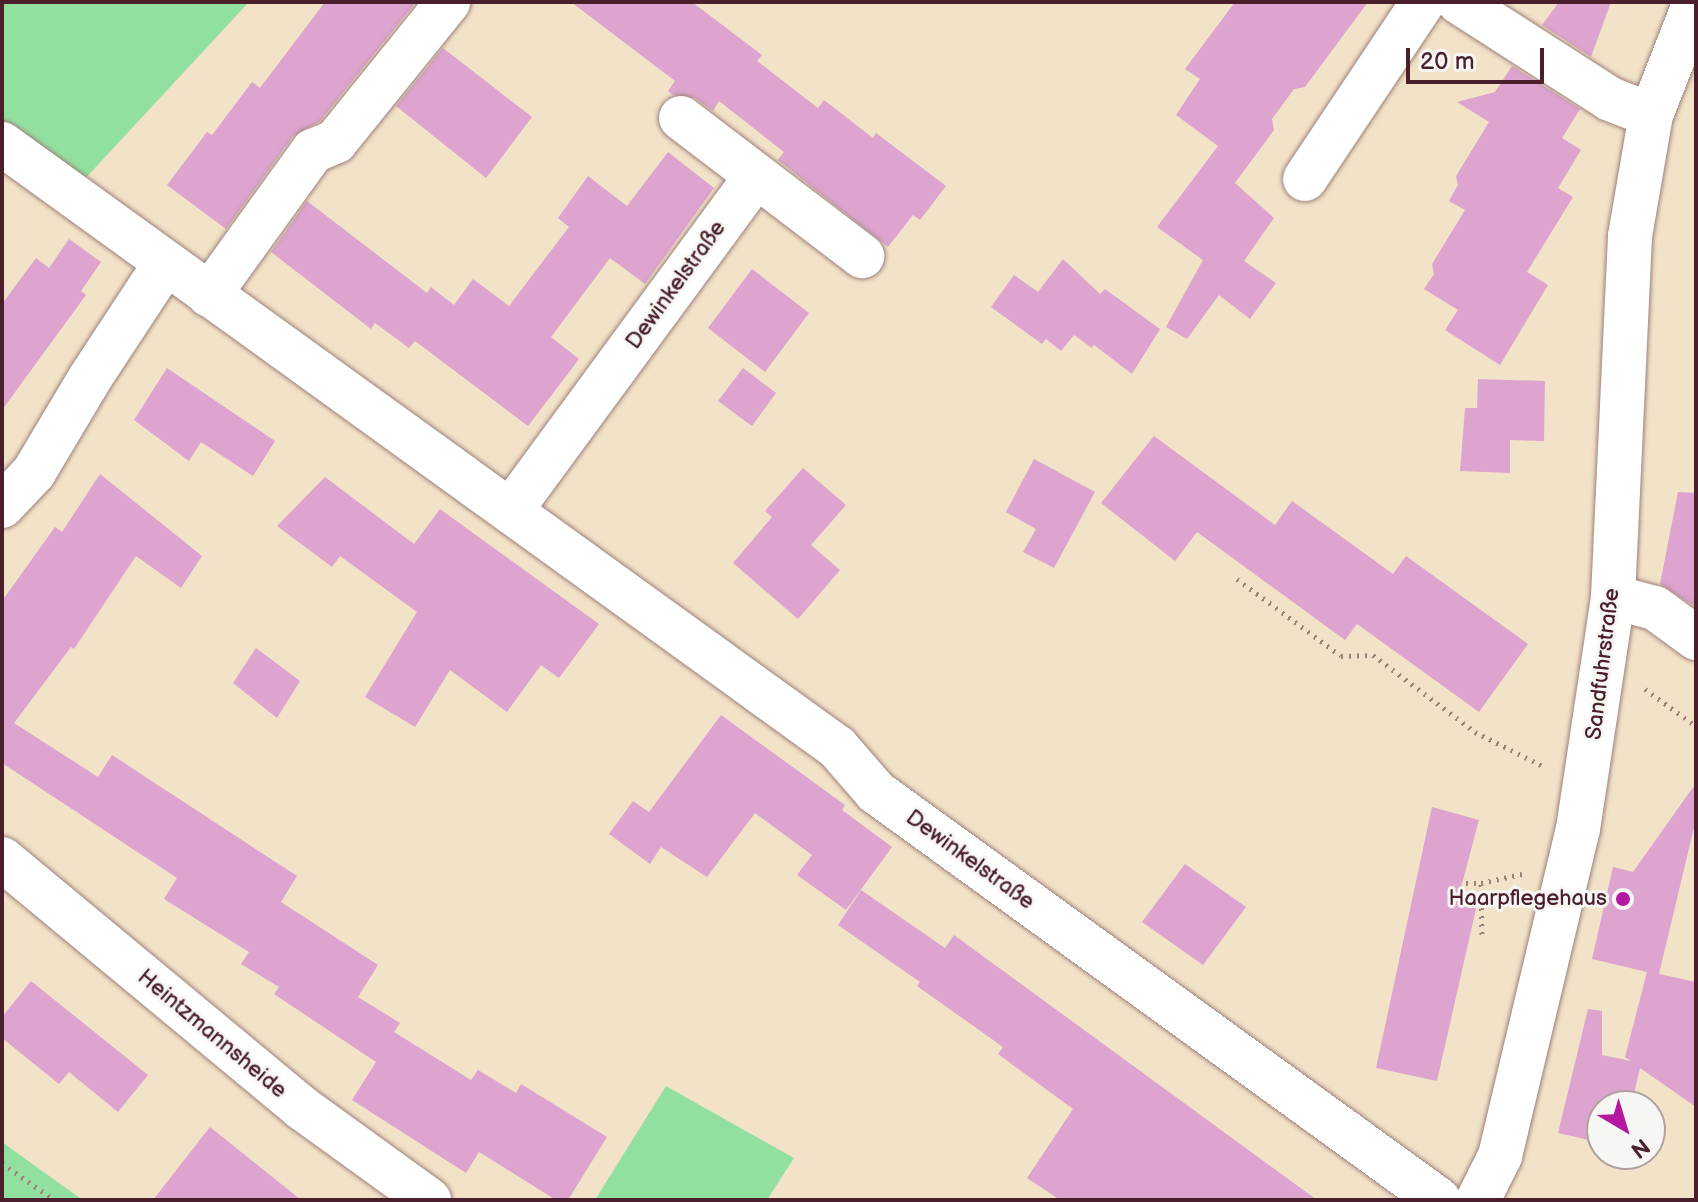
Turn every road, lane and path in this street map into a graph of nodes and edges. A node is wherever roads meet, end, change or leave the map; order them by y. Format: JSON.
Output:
{"nodes":[{"id":1,"x":448,"y":2,"type":"edge"},
{"id":2,"x":1423,"y":2,"type":"edge"},
{"id":3,"x":1459,"y":2,"type":"edge"},
{"id":4,"x":1695,"y":2,"type":"edge"},
{"id":5,"x":1651,"y":115,"type":"junction"},
{"id":6,"x":681,"y":118,"type":"dead end"},
{"id":7,"x":2,"y":144,"type":"edge"},
{"id":8,"x":756,"y":176,"type":"junction"},
{"id":9,"x":1305,"y":179,"type":"dead end"},
{"id":10,"x":862,"y":256,"type":"dead end"},
{"id":11,"x":165,"y":264,"type":"junction"},
{"id":12,"x":209,"y":295,"type":"junction"},
{"id":13,"x":2,"y":506,"type":"edge"},
{"id":14,"x":511,"y":510,"type":"junction"},
{"id":15,"x":1237,"y":579,"type":"dead end"},
{"id":16,"x":1613,"y":597,"type":"junction"},
{"id":17,"x":1696,"y":638,"type":"edge"},
{"id":18,"x":1659,"y":699,"type":"dead end"},
{"id":19,"x":1696,"y":726,"type":"edge"},
{"id":20,"x":1586,"y":787,"type":"junction"},
{"id":21,"x":2,"y":859,"type":"edge"},
{"id":22,"x":1466,"y":883,"type":"dead end"},
{"id":23,"x":1482,"y":939,"type":"dead end"},
{"id":24,"x":2,"y":1163,"type":"edge"},
{"id":25,"x":54,"y":1200,"type":"edge"},
{"id":26,"x":429,"y":1200,"type":"edge"},
{"id":27,"x":1439,"y":1200,"type":"edge"},
{"id":28,"x":1478,"y":1200,"type":"edge"}],
"edges":[{"from":1,"to":12,"type":"street"},
{"from":2,"to":9,"type":"street"},
{"from":3,"to":5,"type":"street"},
{"from":4,"to":5,"type":"street","name":"Sandfuhrstraße"},
{"from":5,"to":16,"type":"street","name":"Sandfuhrstraße"},
{"from":6,"to":8,"type":"street"},
{"from":7,"to":11,"type":"street","name":"Dewinkelstraße"},
{"from":8,"to":10,"type":"street"},
{"from":8,"to":14,"type":"street","name":"Dewinkelstraße"},
{"from":11,"to":12,"type":"street","name":"Dewinkelstraße"},
{"from":11,"to":13,"type":"street"},
{"from":12,"to":14,"type":"street","name":"Dewinkelstraße"},
{"from":14,"to":27,"type":"street","name":"Dewinkelstraße"},
{"from":15,"to":20,"type":"path"},
{"from":16,"to":17,"type":"street"},
{"from":16,"to":20,"type":"street","name":"Sandfuhrstraße"},
{"from":18,"to":19,"type":"path"},
{"from":20,"to":28,"type":"street","name":"Sandfuhrstraße"},
{"from":21,"to":26,"type":"street","name":"Heintzmannsheide"},
{"from":22,"to":23,"type":"path"},
{"from":24,"to":25,"type":"path"}]}
